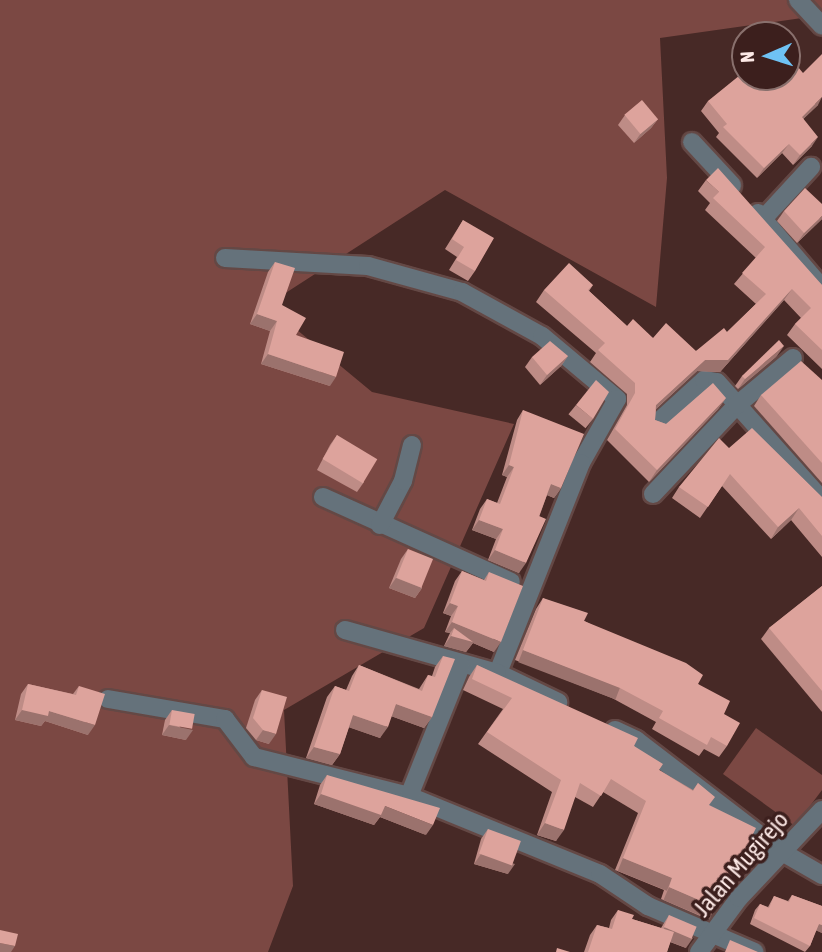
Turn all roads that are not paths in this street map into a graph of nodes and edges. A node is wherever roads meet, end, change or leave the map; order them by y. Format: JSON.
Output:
{"nodes":[{"id":1,"x":798,"y":0,"type":"edge"},
{"id":2,"x":822,"y":26,"type":"edge"},
{"id":3,"x":692,"y":142,"type":"dead end"},
{"id":4,"x":811,"y":167,"type":"dead end"},
{"id":5,"x":763,"y":219,"type":"junction"},
{"id":6,"x":225,"y":258,"type":"dead end"},
{"id":7,"x":822,"y":288,"type":"edge"},
{"id":8,"x":806,"y":372,"type":"edge"},
{"id":9,"x":737,"y":405,"type":"junction"},
{"id":10,"x":656,"y":424,"type":"edge"},
{"id":11,"x":412,"y":445,"type":"dead end"},
{"id":12,"x":653,"y":494,"type":"dead end"},
{"id":13,"x":323,"y":497,"type":"dead end"},
{"id":14,"x":822,"y":500,"type":"edge"},
{"id":15,"x":380,"y":525,"type":"junction"},
{"id":16,"x":533,"y":591,"type":"junction"},
{"id":17,"x":345,"y":630,"type":"dead end"},
{"id":18,"x":461,"y":666,"type":"junction"},
{"id":19,"x":498,"y":673,"type":"junction"},
{"id":20,"x":107,"y":699,"type":"edge"},
{"id":21,"x":573,"y":710,"type":"edge"},
{"id":22,"x":598,"y":722,"type":"edge"},
{"id":23,"x":410,"y":796,"type":"junction"},
{"id":24,"x":822,"y":810,"type":"edge"},
{"id":25,"x":782,"y":852,"type":"junction"},
{"id":26,"x":822,"y":875,"type":"edge"},
{"id":27,"x":710,"y":935,"type":"junction"},
{"id":28,"x":699,"y":952,"type":"edge"},
{"id":29,"x":755,"y":952,"type":"edge"}],
"edges":[{"from":1,"to":2,"type":"street"},
{"from":3,"to":5,"type":"street"},
{"from":4,"to":5,"type":"street"},
{"from":5,"to":7,"type":"street"},
{"from":6,"to":16,"type":"street"},
{"from":8,"to":9,"type":"street"},
{"from":9,"to":10,"type":"street"},
{"from":9,"to":12,"type":"street"},
{"from":9,"to":14,"type":"street"},
{"from":11,"to":15,"type":"street"},
{"from":13,"to":15,"type":"street"},
{"from":15,"to":16,"type":"street"},
{"from":16,"to":19,"type":"street"},
{"from":17,"to":18,"type":"street"},
{"from":18,"to":19,"type":"street"},
{"from":18,"to":23,"type":"street"},
{"from":19,"to":21,"type":"street"},
{"from":20,"to":23,"type":"street"},
{"from":22,"to":25,"type":"street"},
{"from":23,"to":27,"type":"street"},
{"from":24,"to":25,"type":"street","name":"Jalan Mugirejo"},
{"from":25,"to":26,"type":"street"},
{"from":25,"to":27,"type":"street","name":"Jalan Mugirejo"},
{"from":27,"to":28,"type":"street","name":"Jalan Mugirejo"},
{"from":27,"to":29,"type":"street"}]}
